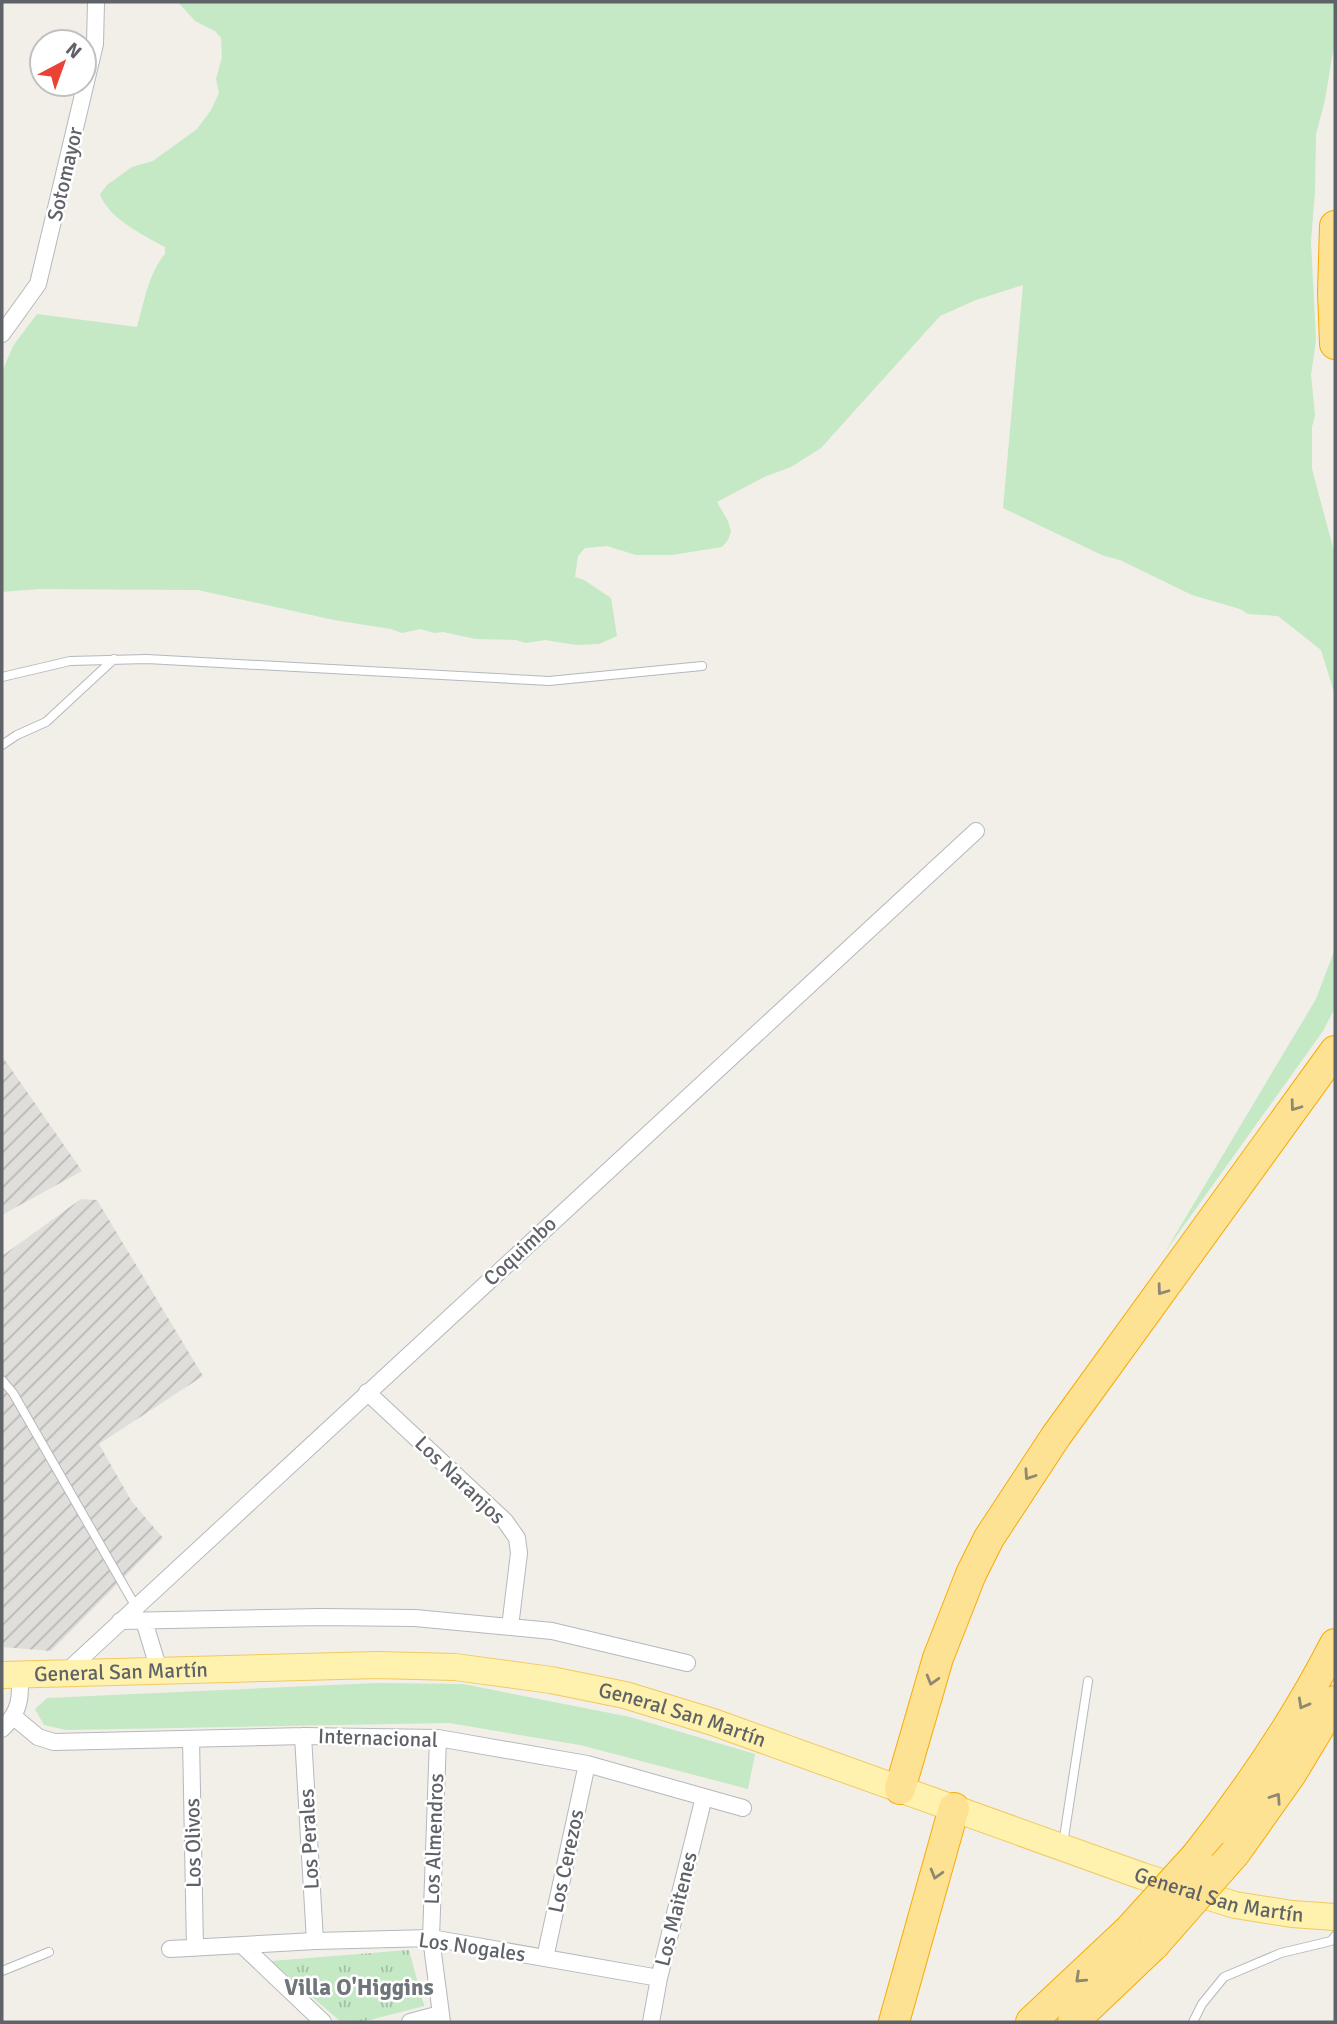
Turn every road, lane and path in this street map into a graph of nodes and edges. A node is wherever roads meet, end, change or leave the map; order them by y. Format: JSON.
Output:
{"nodes":[{"id":1,"x":96,"y":2,"type":"edge"},
{"id":2,"x":1335,"y":226,"type":"edge"},
{"id":3,"x":2,"y":334,"type":"edge"},
{"id":4,"x":1335,"y":344,"type":"edge"},
{"id":5,"x":114,"y":659,"type":"junction"},
{"id":6,"x":702,"y":666,"type":"dead end"},
{"id":7,"x":2,"y":677,"type":"edge"},
{"id":8,"x":2,"y":746,"type":"edge"},
{"id":9,"x":976,"y":831,"type":"dead end"},
{"id":10,"x":1335,"y":1051,"type":"edge"},
{"id":11,"x":2,"y":1380,"type":"edge"},
{"id":12,"x":367,"y":1392,"type":"junction"},
{"id":13,"x":140,"y":1614,"type":"junction"},
{"id":14,"x":510,"y":1626,"type":"junction"},
{"id":15,"x":1335,"y":1644,"type":"edge"},
{"id":16,"x":687,"y":1663,"type":"dead end"},
{"id":17,"x":159,"y":1670,"type":"junction"},
{"id":18,"x":65,"y":1673,"type":"junction"},
{"id":19,"x":10,"y":1675,"type":"edge"},
{"id":20,"x":1088,"y":1681,"type":"dead end"},
{"id":21,"x":1335,"y":1701,"type":"edge"},
{"id":22,"x":13,"y":1717,"type":"junction"},
{"id":23,"x":2,"y":1729,"type":"edge"},
{"id":24,"x":303,"y":1736,"type":"junction"},
{"id":25,"x":438,"y":1738,"type":"junction"},
{"id":26,"x":191,"y":1739,"type":"junction"},
{"id":27,"x":587,"y":1765,"type":"junction"},
{"id":28,"x":900,"y":1788,"type":"junction"},
{"id":29,"x":704,"y":1797,"type":"junction"},
{"id":30,"x":743,"y":1808,"type":"dead end"},
{"id":31,"x":954,"y":1808,"type":"junction"},
{"id":32,"x":1063,"y":1847,"type":"junction"},
{"id":33,"x":1335,"y":1917,"type":"edge"},
{"id":34,"x":1335,"y":1936,"type":"edge"},
{"id":35,"x":431,"y":1938,"type":"junction"},
{"id":36,"x":1141,"y":1938,"type":"junction"},
{"id":37,"x":315,"y":1941,"type":"junction"},
{"id":38,"x":242,"y":1945,"type":"junction"},
{"id":39,"x":195,"y":1948,"type":"junction"},
{"id":40,"x":170,"y":1949,"type":"dead end"},
{"id":41,"x":49,"y":1952,"type":"dead end"},
{"id":42,"x":545,"y":1958,"type":"junction"},
{"id":43,"x":2,"y":1971,"type":"edge"},
{"id":44,"x":659,"y":1978,"type":"junction"},
{"id":45,"x":441,"y":2018,"type":"edge"},
{"id":46,"x":323,"y":2022,"type":"edge"},
{"id":47,"x":410,"y":2022,"type":"edge"},
{"id":48,"x":651,"y":2022,"type":"edge"},
{"id":49,"x":894,"y":2022,"type":"edge"},
{"id":50,"x":1031,"y":2022,"type":"edge"},
{"id":51,"x":1073,"y":2022,"type":"edge"},
{"id":52,"x":1193,"y":2022,"type":"edge"}],
"edges":[{"from":1,"to":3,"type":"street","name":"Sotomayor"},
{"from":2,"to":4,"type":"highway"},
{"from":5,"to":6,"type":"lane"},
{"from":5,"to":7,"type":"lane"},
{"from":5,"to":8,"type":"lane"},
{"from":9,"to":12,"type":"street","name":"Coquimbo"},
{"from":10,"to":28,"type":"highway","one_way":true},
{"from":11,"to":13,"type":"lane"},
{"from":12,"to":13,"type":"street","name":"Coquimbo"},
{"from":12,"to":14,"type":"street","name":"Los Naranjos"},
{"from":13,"to":14,"type":"street"},
{"from":13,"to":17,"type":"street"},
{"from":13,"to":18,"type":"street"},
{"from":14,"to":16,"type":"street"},
{"from":15,"to":36,"type":"highway","one_way":true,"bridge":true},
{"from":17,"to":18,"type":"main road","name":"General San Martín"},
{"from":17,"to":28,"type":"main road","name":"General San Martín"},
{"from":18,"to":19,"type":"main road","name":"General San Martín"},
{"from":19,"to":22,"type":"street"},
{"from":20,"to":32,"type":"lane"},
{"from":36,"to":21,"type":"highway","one_way":true,"bridge":true},
{"from":22,"to":23,"type":"street"},
{"from":22,"to":26,"type":"street","name":"Internacional"},
{"from":24,"to":25,"type":"street","name":"Internacional"},
{"from":24,"to":26,"type":"street","name":"Internacional"},
{"from":24,"to":37,"type":"street","name":"Los Perales"},
{"from":25,"to":27,"type":"street","name":"Internacional"},
{"from":25,"to":35,"type":"street","name":"Los Almendros"},
{"from":26,"to":39,"type":"street","name":"Los Olivos"},
{"from":27,"to":29,"type":"street","name":"Internacional"},
{"from":27,"to":42,"type":"street","name":"Los Cerezos"},
{"from":28,"to":31,"type":"main road","name":"General San Martín"},
{"from":29,"to":30,"type":"street","name":"Internacional"},
{"from":29,"to":44,"type":"street","name":"Los Maitenes"},
{"from":31,"to":32,"type":"main road","name":"General San Martín"},
{"from":31,"to":49,"type":"highway","one_way":true},
{"from":32,"to":33,"type":"main road","name":"General San Martín"},
{"from":34,"to":52,"type":"lane"},
{"from":35,"to":37,"type":"street","name":"Los Nogales"},
{"from":35,"to":42,"type":"street","name":"Los Nogales"},
{"from":35,"to":45,"type":"street","name":"Los Almendros"},
{"from":36,"to":50,"type":"highway","one_way":true},
{"from":36,"to":51,"type":"highway"},
{"from":37,"to":38,"type":"street","name":"Los Nogales"},
{"from":38,"to":39,"type":"street","name":"Los Nogales"},
{"from":38,"to":46,"type":"street"},
{"from":39,"to":40,"type":"street","name":"Los Nogales"},
{"from":41,"to":43,"type":"lane"},
{"from":42,"to":44,"type":"street","name":"Los Nogales"},
{"from":44,"to":48,"type":"street","name":"Los Maitenes"},
{"from":45,"to":47,"type":"street"}]}
